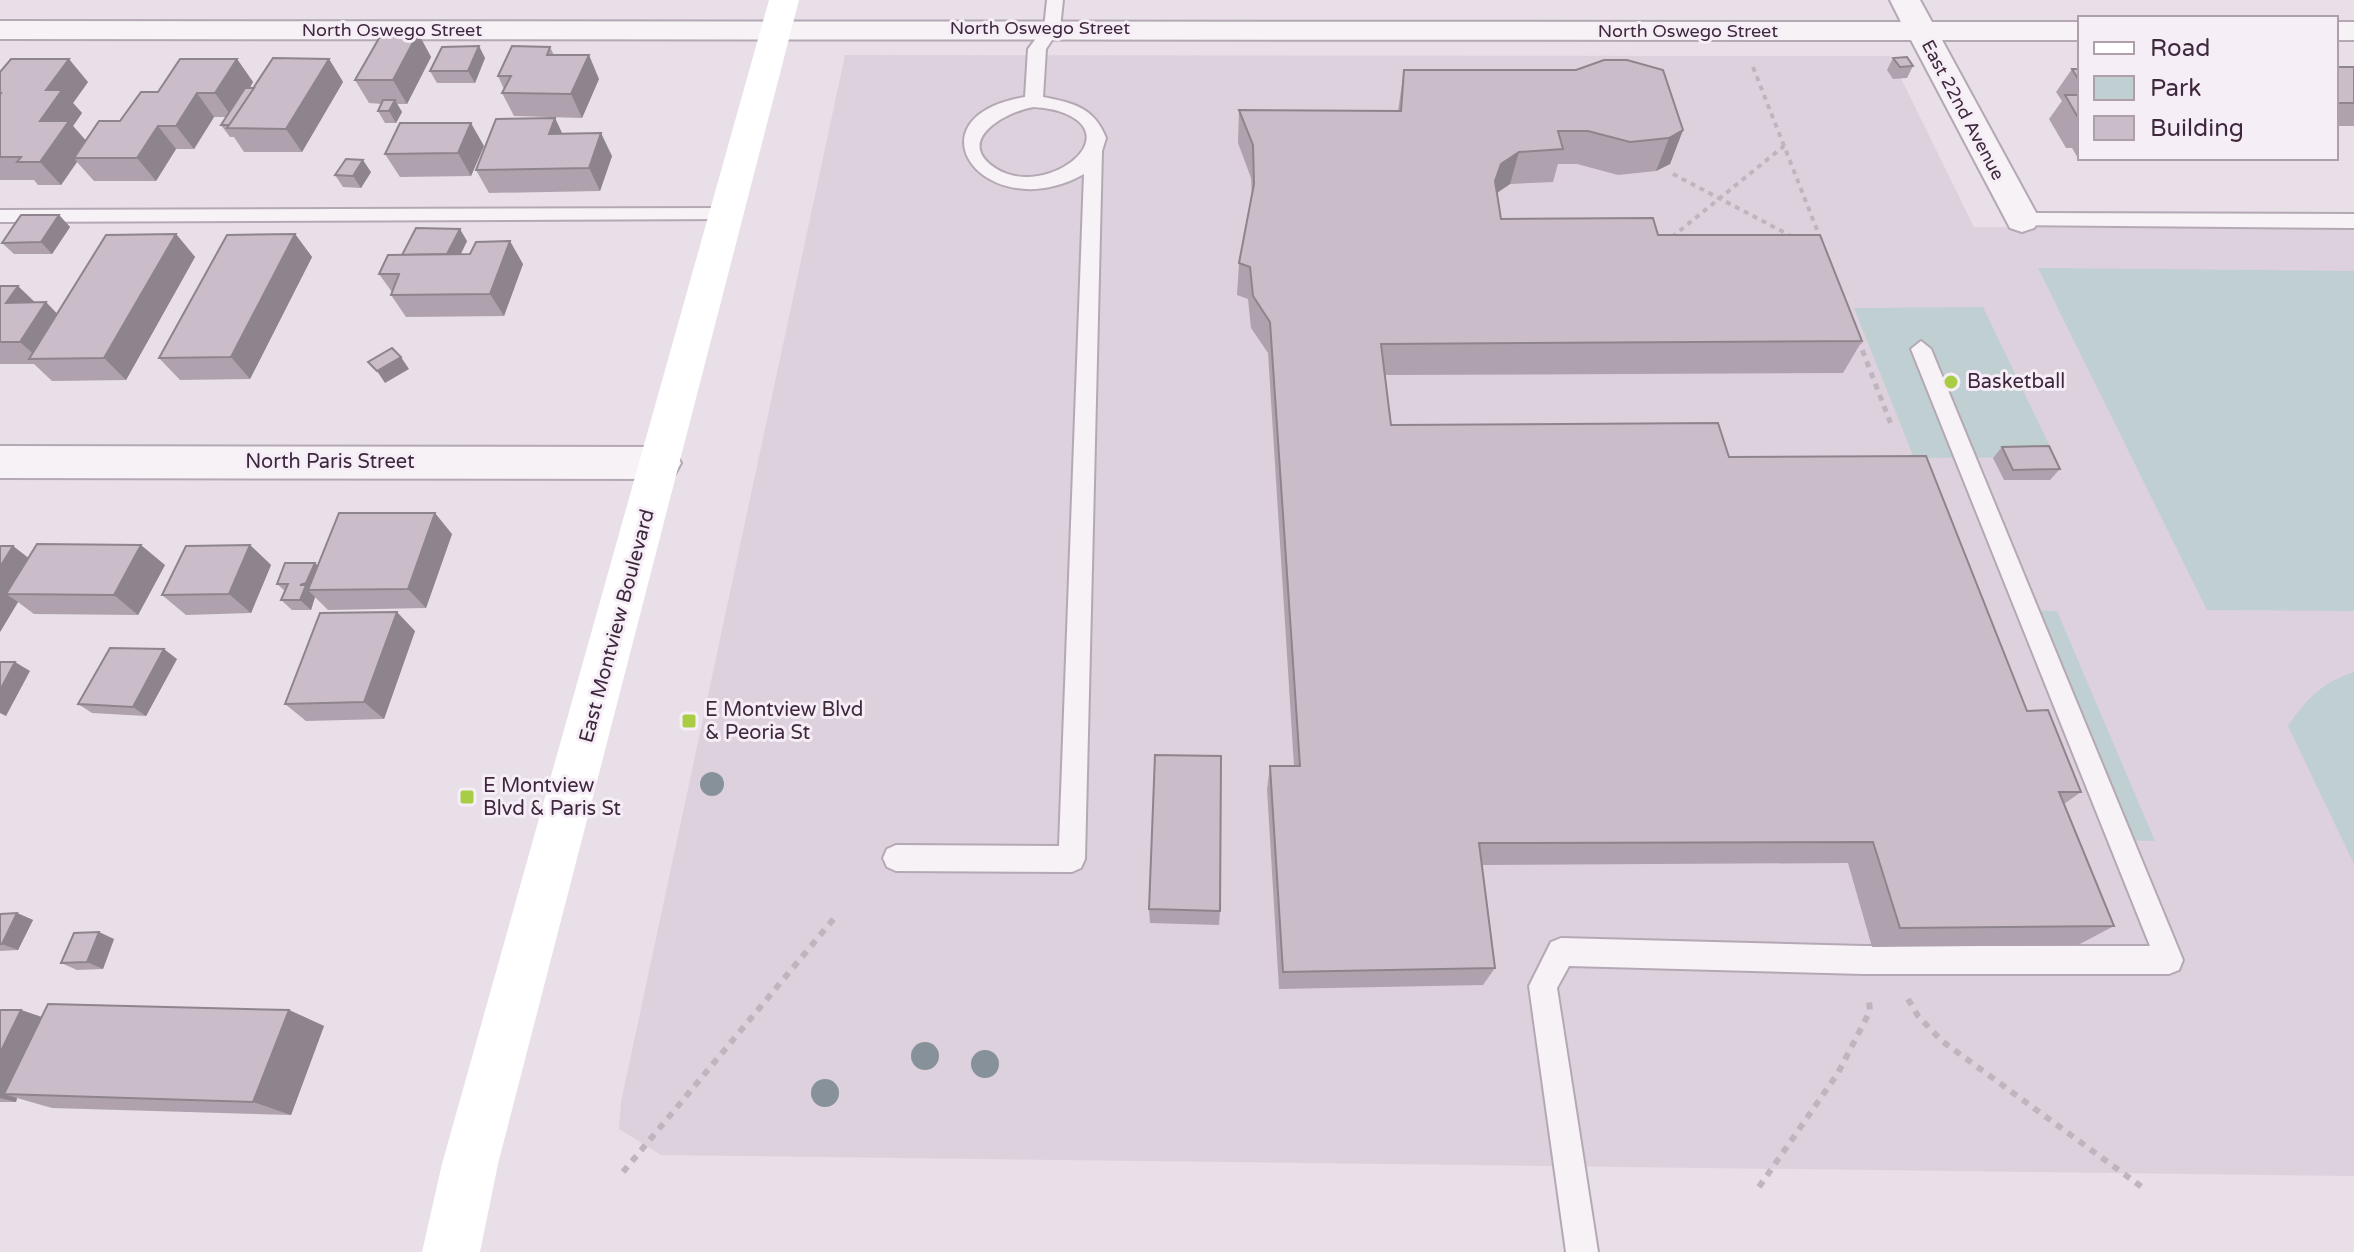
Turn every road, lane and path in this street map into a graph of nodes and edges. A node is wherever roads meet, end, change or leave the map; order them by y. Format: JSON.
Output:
{"nodes":[{"id":1,"x":1905,"y":0,"type":"edge"},
{"id":2,"x":1053,"y":14,"type":"edge"},
{"id":3,"x":780,"y":15,"type":"edge"},
{"id":4,"x":0,"y":30,"type":"edge"},
{"id":5,"x":1921,"y":31,"type":"junction"},
{"id":6,"x":2078,"y":31,"type":"edge"},
{"id":7,"x":1753,"y":65,"type":"dead end"},
{"id":8,"x":1034,"y":101,"type":"junction"},
{"id":9,"x":1784,"y":146,"type":"junction"},
{"id":10,"x":1094,"y":154,"type":"junction"},
{"id":11,"x":1673,"y":174,"type":"dead end"},
{"id":12,"x":1720,"y":199,"type":"junction"},
{"id":13,"x":726,"y":214,"type":"junction"},
{"id":14,"x":0,"y":216,"type":"edge"},
{"id":15,"x":2022,"y":220,"type":"joint"},
{"id":16,"x":2354,"y":221,"type":"edge"},
{"id":17,"x":1671,"y":237,"type":"edge"},
{"id":18,"x":1800,"y":241,"type":"edge"},
{"id":19,"x":1821,"y":241,"type":"edge"},
{"id":20,"x":1854,"y":327,"type":"edge"},
{"id":21,"x":1921,"y":349,"type":"dead end"},
{"id":22,"x":1892,"y":427,"type":"dead end"},
{"id":23,"x":0,"y":462,"type":"edge"},
{"id":24,"x":661,"y":463,"type":"junction"},
{"id":25,"x":896,"y":858,"type":"dead end"},
{"id":26,"x":836,"y":916,"type":"dead end"},
{"id":27,"x":1868,"y":989,"type":"dead end"},
{"id":28,"x":1904,"y":993,"type":"dead end"},
{"id":29,"x":623,"y":1172,"type":"dead end"},
{"id":30,"x":1759,"y":1187,"type":"dead end"},
{"id":31,"x":2146,"y":1190,"type":"dead end"},
{"id":32,"x":451,"y":1252,"type":"edge"},
{"id":33,"x":1582,"y":1252,"type":"edge"}],
"edges":[{"from":1,"to":5,"type":"street","name":"East 22nd Avenue"},
{"from":2,"to":3,"type":"street","name":"North Oswego Street"},
{"from":2,"to":5,"type":"street","name":"North Oswego Street"},
{"from":2,"to":8,"type":"lane"},
{"from":3,"to":4,"type":"street","name":"North Oswego Street"},
{"from":3,"to":13,"type":"main road","name":"East Montview Boulevard"},
{"from":5,"to":6,"type":"street","name":"North Oswego Street"},
{"from":5,"to":15,"type":"street","name":"East 22nd Avenue"},
{"from":7,"to":9,"type":"path"},
{"from":8,"to":10,"type":"lane"},
{"from":8,"to":10,"type":"lane"},
{"from":9,"to":12,"type":"path"},
{"from":9,"to":19,"type":"path"},
{"from":10,"to":25,"type":"lane"},
{"from":11,"to":12,"type":"path"},
{"from":12,"to":17,"type":"path"},
{"from":12,"to":18,"type":"path"},
{"from":13,"to":14,"type":"lane"},
{"from":13,"to":24,"type":"main road","name":"East Montview Boulevard"},
{"from":15,"to":16,"type":"lane"},
{"from":20,"to":22,"type":"path"},
{"from":21,"to":33,"type":"lane"},
{"from":23,"to":24,"type":"street","name":"North Paris Street"},
{"from":24,"to":32,"type":"main road","name":"East Montview Boulevard"},
{"from":26,"to":29,"type":"path"},
{"from":27,"to":30,"type":"path"},
{"from":28,"to":31,"type":"path"}]}
